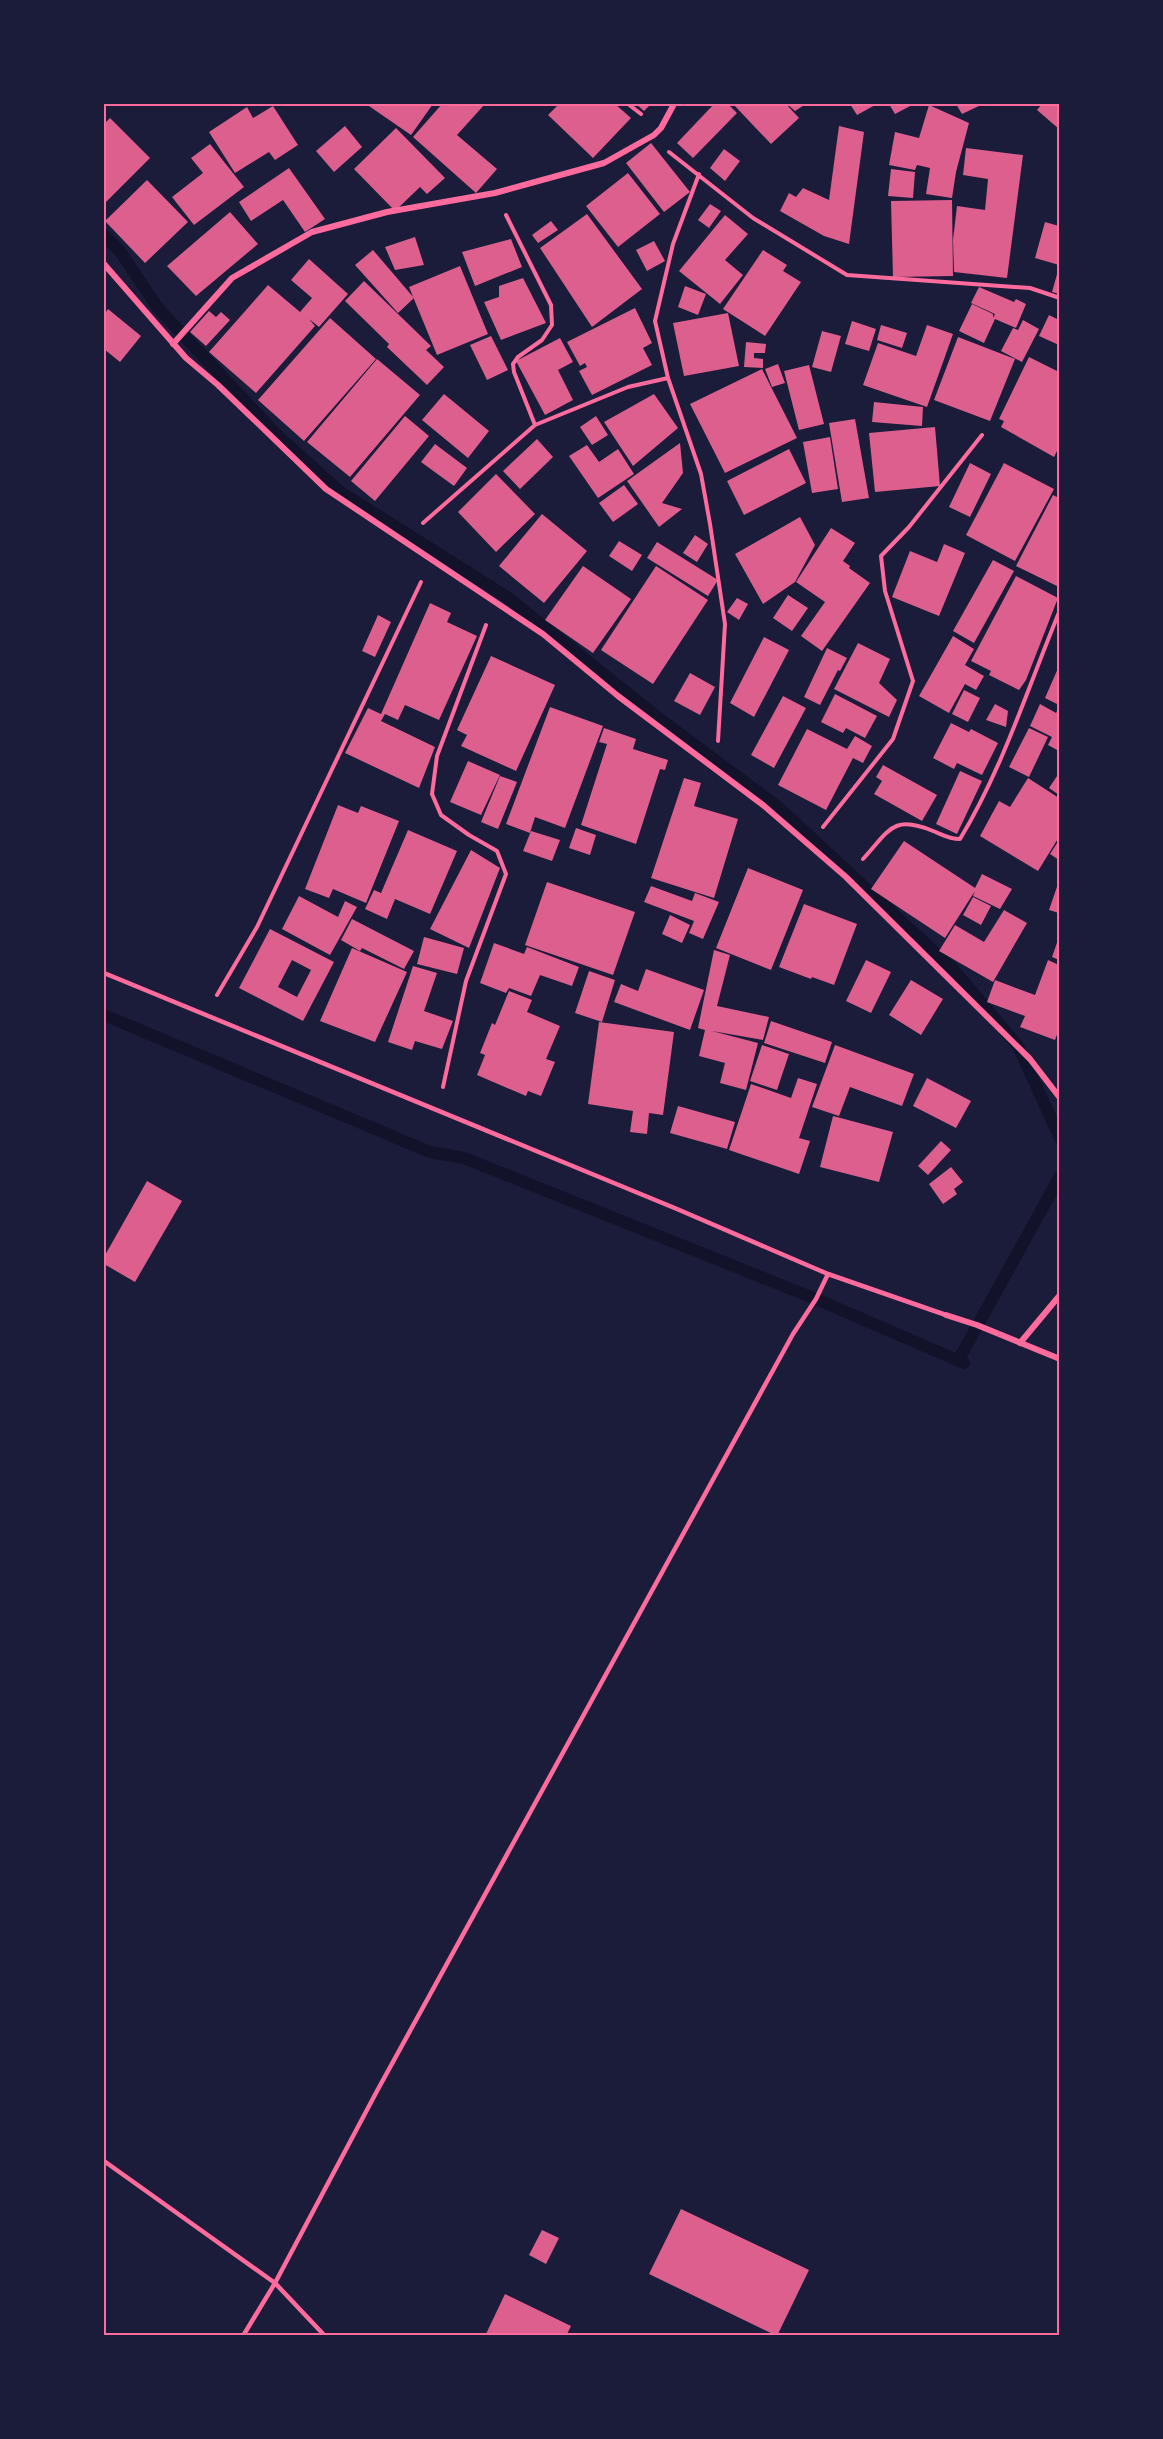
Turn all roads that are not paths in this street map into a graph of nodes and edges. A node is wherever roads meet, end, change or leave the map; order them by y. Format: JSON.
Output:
{"nodes":[{"id":1,"x":674,"y":104,"type":"edge"},
{"id":2,"x":104,"y":264,"type":"edge"},
{"id":3,"x":173,"y":344,"type":"junction"},
{"id":4,"x":104,"y":973,"type":"edge"},
{"id":5,"x":1059,"y":1098,"type":"edge"},
{"id":6,"x":828,"y":1274,"type":"junction"},
{"id":7,"x":1059,"y":1295,"type":"edge"},
{"id":8,"x":946,"y":1315,"type":"joint"},
{"id":9,"x":1020,"y":1343,"type":"junction"},
{"id":10,"x":1059,"y":1359,"type":"edge"},
{"id":11,"x":104,"y":2161,"type":"edge"},
{"id":12,"x":275,"y":2283,"type":"junction"},
{"id":13,"x":243,"y":2336,"type":"edge"},
{"id":14,"x":325,"y":2336,"type":"edge"}],
"edges":[{"from":1,"to":3,"type":"street"},
{"from":2,"to":3,"type":"street"},
{"from":3,"to":5,"type":"street"},
{"from":4,"to":6,"type":"lane"},
{"from":6,"to":8,"type":"lane"},
{"from":6,"to":12,"type":"lane"},
{"from":7,"to":9,"type":"street"},
{"from":8,"to":9,"type":"street"},
{"from":9,"to":10,"type":"street"},
{"from":11,"to":12,"type":"lane"},
{"from":12,"to":13,"type":"lane"},
{"from":12,"to":14,"type":"lane"}]}
